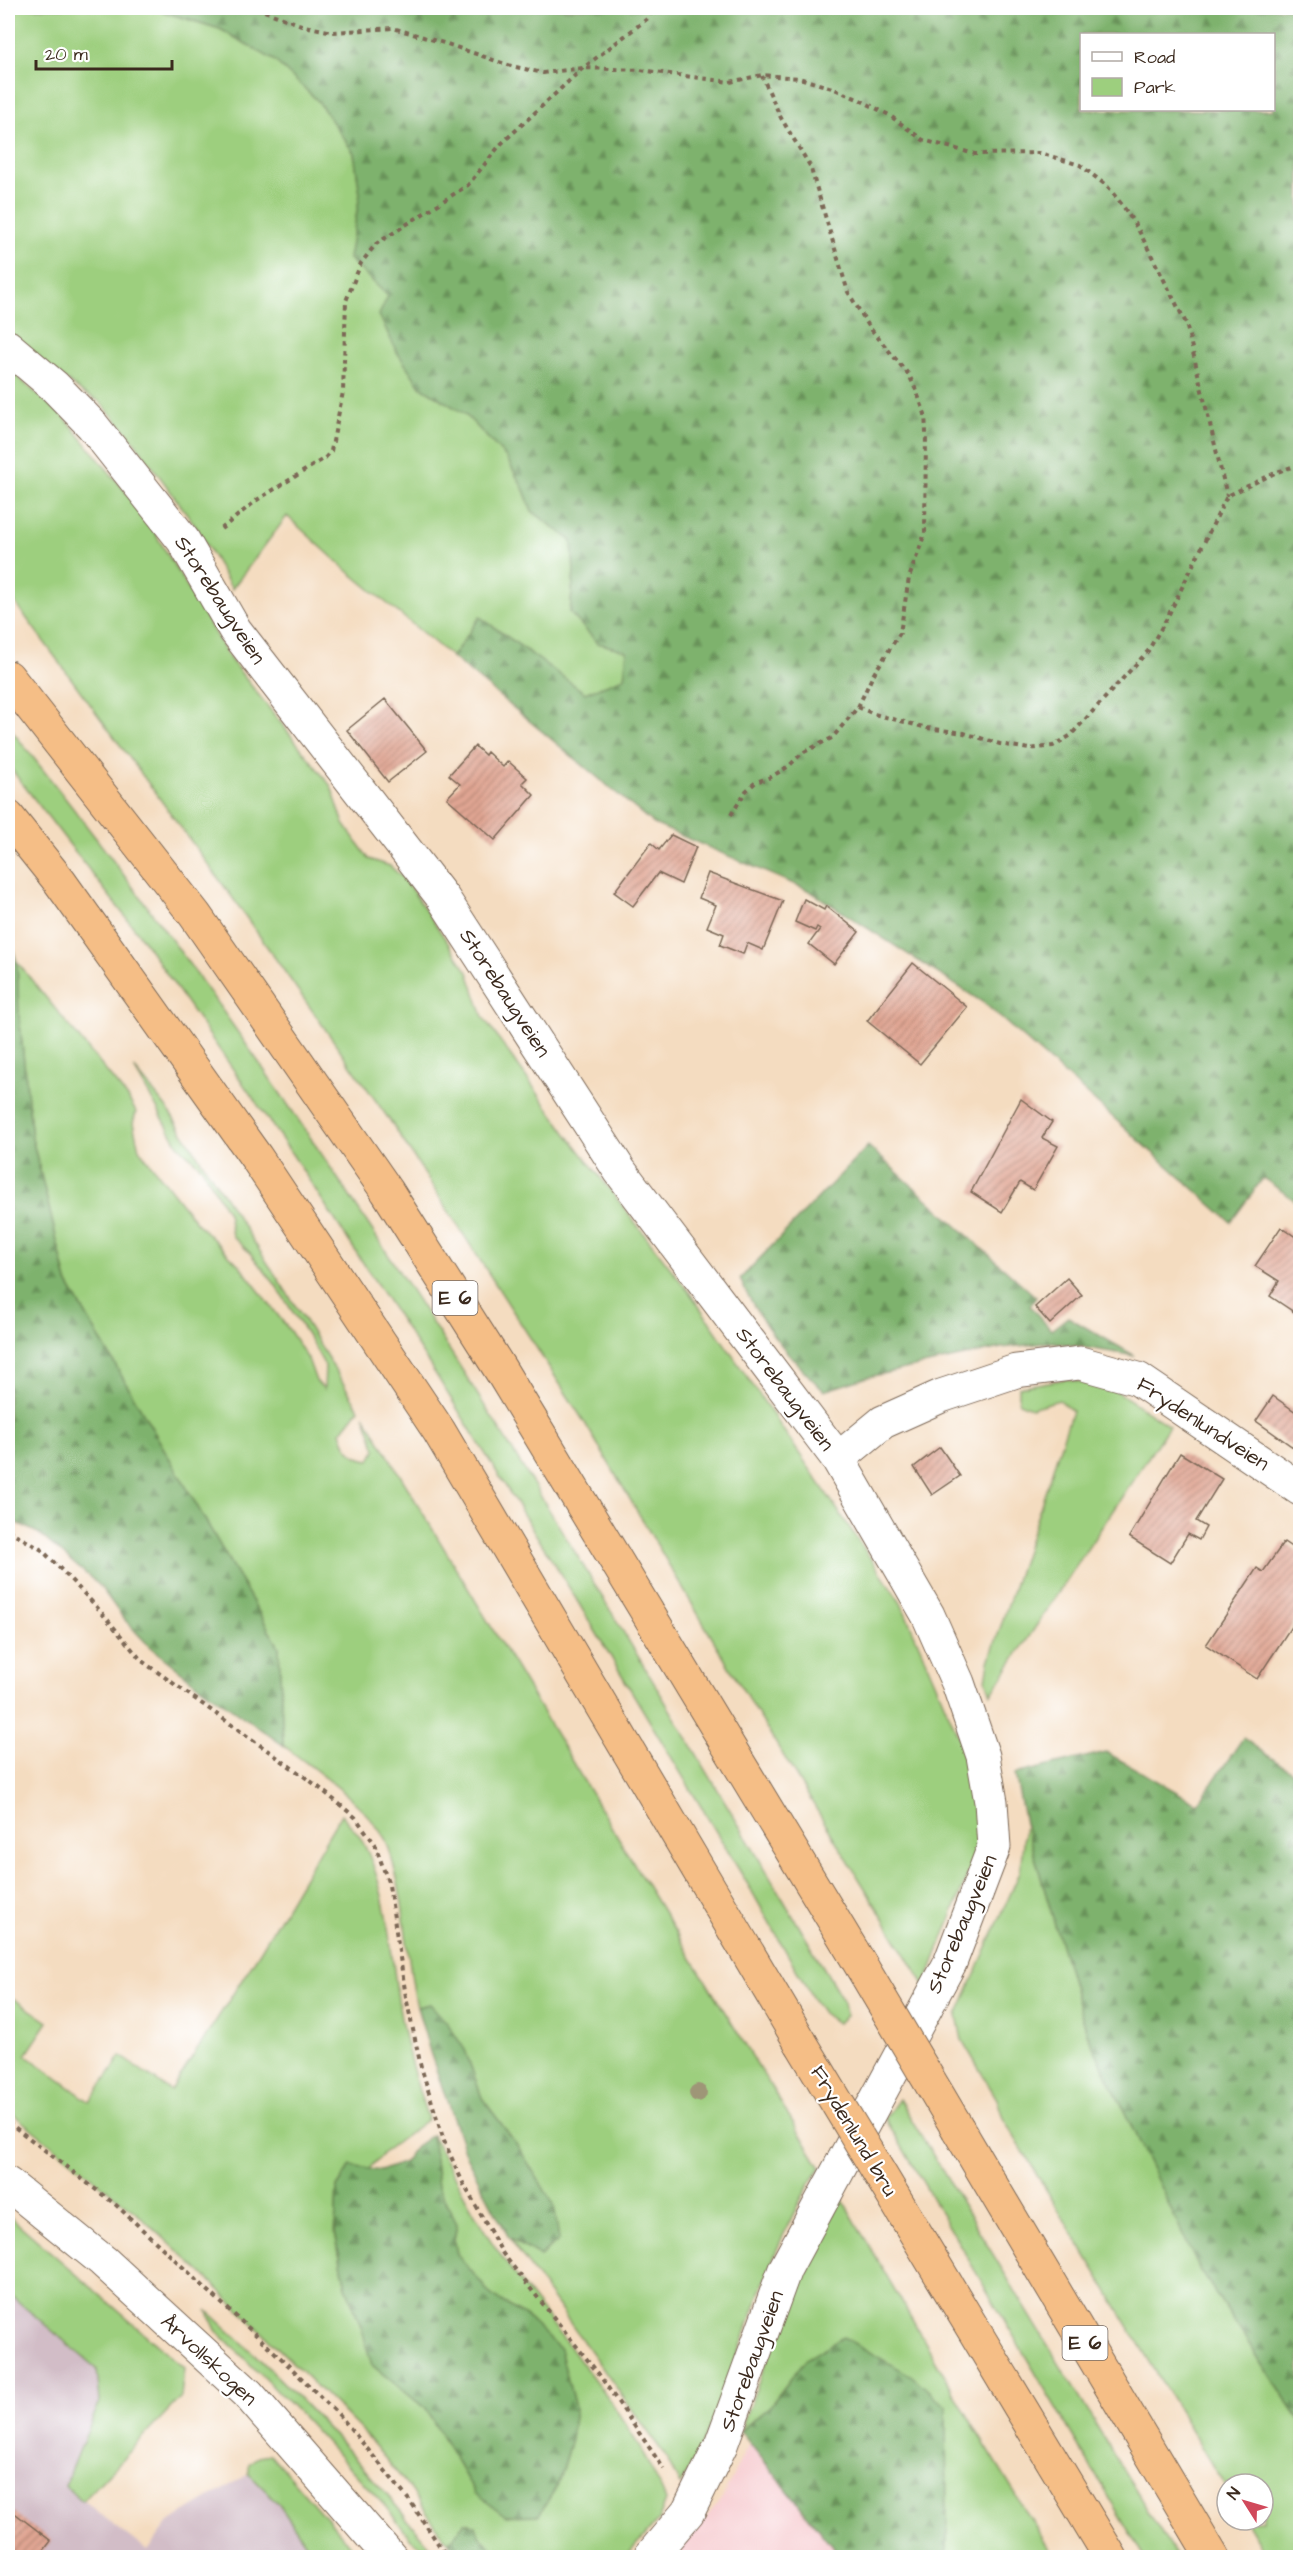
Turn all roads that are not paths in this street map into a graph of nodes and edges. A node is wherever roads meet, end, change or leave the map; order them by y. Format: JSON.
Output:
{"nodes":[{"id":1,"x":8,"y":347,"type":"edge"},
{"id":2,"x":8,"y":678,"type":"edge"},
{"id":3,"x":8,"y":817,"type":"edge"},
{"id":4,"x":837,"y":1459,"type":"junction"},
{"id":5,"x":1300,"y":1489,"type":"edge"},
{"id":6,"x":8,"y":2184,"type":"edge"},
{"id":7,"x":391,"y":2558,"type":"edge"},
{"id":8,"x":649,"y":2558,"type":"edge"},
{"id":9,"x":1111,"y":2558,"type":"edge"},
{"id":10,"x":1213,"y":2558,"type":"edge"}],
"edges":[{"from":1,"to":4,"type":"street","name":"Storebaugveien"},
{"from":2,"to":10,"type":"highway","number":"E 6","bridge":true},
{"from":3,"to":9,"type":"highway","name":"Frydenlund bru","bridge":true},
{"from":4,"to":5,"type":"street","name":"Frydenlundveien"},
{"from":4,"to":8,"type":"street","name":"Storebaugveien"},
{"from":6,"to":7,"type":"street","name":"Årvollskogen"}]}
